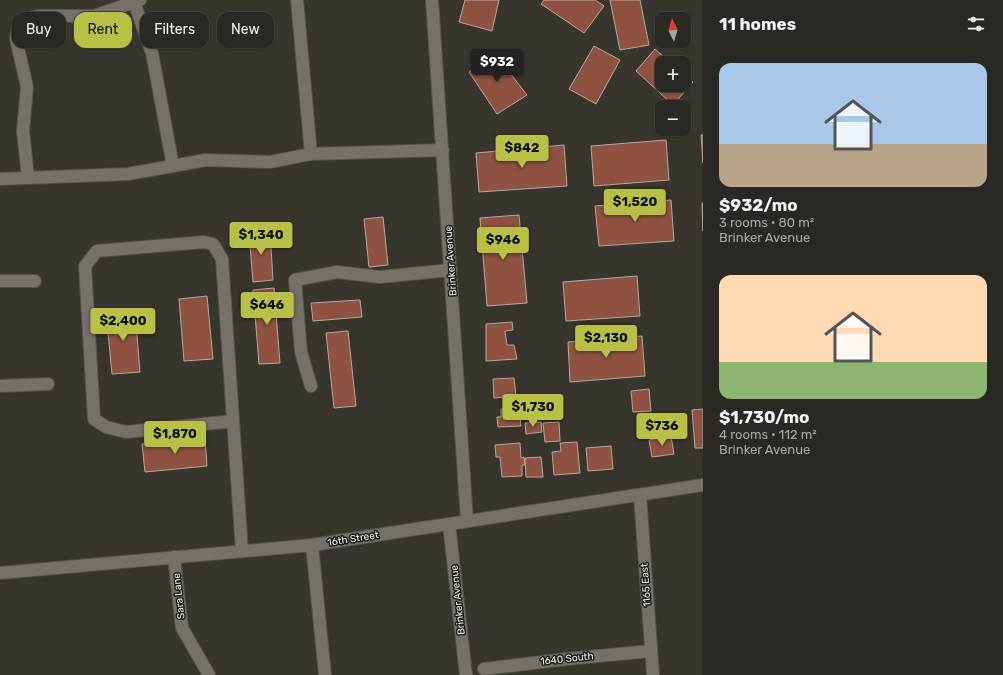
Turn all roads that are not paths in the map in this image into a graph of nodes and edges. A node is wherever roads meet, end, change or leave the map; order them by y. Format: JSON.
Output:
{"nodes":[{"id":1,"x":297,"y":0,"type":"edge"},
{"id":2,"x":432,"y":0,"type":"edge"},
{"id":3,"x":137,"y":1,"type":"edge"},
{"id":4,"x":443,"y":150,"type":"junction"},
{"id":5,"x":311,"y":154,"type":"junction"},
{"id":6,"x":173,"y":166,"type":"junction"},
{"id":7,"x":28,"y":177,"type":"junction"},
{"id":8,"x":0,"y":179,"type":"edge"},
{"id":9,"x":451,"y":270,"type":"junction"},
{"id":10,"x":0,"y":281,"type":"edge"},
{"id":11,"x":35,"y":281,"type":"dead end"},
{"id":12,"x":48,"y":384,"type":"dead end"},
{"id":13,"x":0,"y":386,"type":"edge"},
{"id":14,"x":310,"y":386,"type":"dead end"},
{"id":15,"x":233,"y":421,"type":"junction"},
{"id":16,"x":703,"y":485,"type":"edge"},
{"id":17,"x":640,"y":495,"type":"junction"},
{"id":18,"x":467,"y":521,"type":"junction"},
{"id":19,"x":449,"y":524,"type":"junction"},
{"id":20,"x":312,"y":545,"type":"junction"},
{"id":21,"x":242,"y":551,"type":"junction"},
{"id":22,"x":174,"y":557,"type":"junction"},
{"id":23,"x":0,"y":573,"type":"edge"},
{"id":24,"x":651,"y":651,"type":"junction"},
{"id":25,"x":484,"y":669,"type":"dead end"},
{"id":26,"x":209,"y":675,"type":"edge"},
{"id":27,"x":325,"y":675,"type":"edge"},
{"id":28,"x":466,"y":675,"type":"edge"},
{"id":29,"x":653,"y":675,"type":"edge"}],
"edges":[{"from":1,"to":5,"type":"street"},
{"from":2,"to":4,"type":"street","name":"Brinker Avenue"},
{"from":3,"to":6,"type":"street"},
{"from":3,"to":7,"type":"street"},
{"from":4,"to":5,"type":"street"},
{"from":4,"to":9,"type":"street","name":"Brinker Avenue"},
{"from":5,"to":6,"type":"street"},
{"from":6,"to":7,"type":"street"},
{"from":7,"to":8,"type":"street"},
{"from":9,"to":14,"type":"street"},
{"from":9,"to":18,"type":"street","name":"Brinker Avenue"},
{"from":10,"to":11,"type":"street"},
{"from":12,"to":13,"type":"street"},
{"from":15,"to":15,"type":"street"},
{"from":15,"to":21,"type":"street"},
{"from":16,"to":17,"type":"street","name":"16th Street"},
{"from":17,"to":18,"type":"street","name":"16th Street"},
{"from":17,"to":24,"type":"street","name":"1165 East"},
{"from":18,"to":19,"type":"street","name":"16th Street"},
{"from":19,"to":20,"type":"street","name":"16th Street"},
{"from":19,"to":28,"type":"street","name":"Brinker Avenue"},
{"from":20,"to":21,"type":"street","name":"16th Street"},
{"from":20,"to":27,"type":"street"},
{"from":21,"to":22,"type":"street","name":"16th Street"},
{"from":22,"to":23,"type":"street","name":"16th Street"},
{"from":22,"to":26,"type":"street","name":"Sara Lane"},
{"from":24,"to":25,"type":"street","name":"1640 South"},
{"from":24,"to":29,"type":"street","name":"1165 East"}]}
